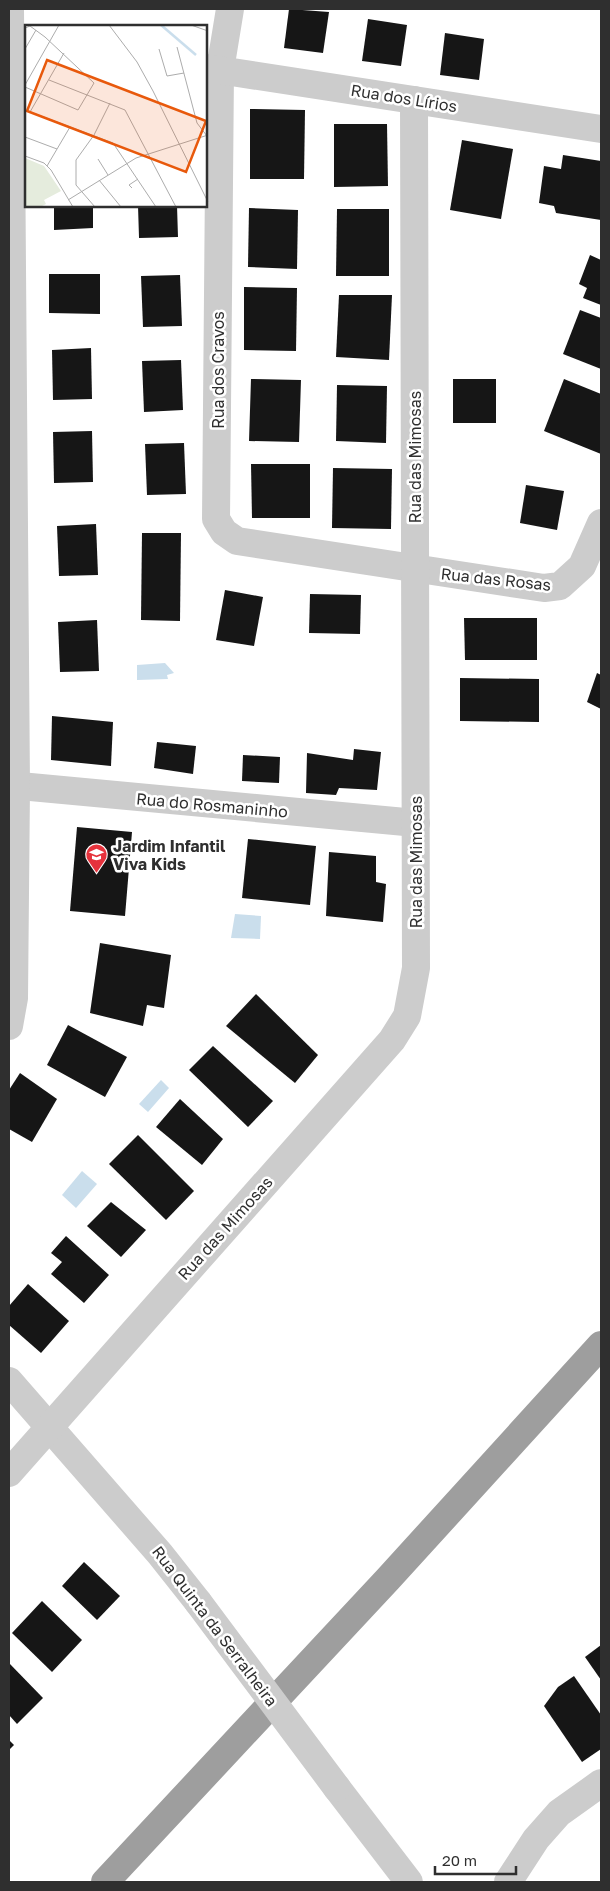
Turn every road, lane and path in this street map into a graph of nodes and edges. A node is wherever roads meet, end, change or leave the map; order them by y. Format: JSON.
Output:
{"nodes":[{"id":1,"x":10,"y":9,"type":"edge"},
{"id":2,"x":230,"y":9,"type":"edge"},
{"id":3,"x":18,"y":39,"type":"edge"},
{"id":4,"x":213,"y":69,"type":"edge"},
{"id":5,"x":414,"y":100,"type":"junction"},
{"id":6,"x":601,"y":129,"type":"edge"},
{"id":7,"x":11,"y":510,"type":"edge"},
{"id":8,"x":601,"y":523,"type":"edge"},
{"id":9,"x":416,"y":569,"type":"junction"},
{"id":10,"x":13,"y":786,"type":"edge"},
{"id":11,"x":416,"y":823,"type":"junction"},
{"id":12,"x":9,"y":1026,"type":"edge"},
{"id":13,"x":601,"y":1345,"type":"edge"},
{"id":14,"x":9,"y":1381,"type":"edge"},
{"id":15,"x":50,"y":1426,"type":"junction"},
{"id":16,"x":9,"y":1473,"type":"edge"},
{"id":17,"x":601,"y":1783,"type":"edge"},
{"id":18,"x":105,"y":1882,"type":"edge"},
{"id":19,"x":409,"y":1882,"type":"edge"},
{"id":20,"x":508,"y":1882,"type":"edge"}],
"edges":[{"from":1,"to":3,"type":"street"},
{"from":2,"to":4,"type":"street","name":"Rua dos Cravos"},
{"from":3,"to":7,"type":"street"},
{"from":4,"to":5,"type":"street","name":"Rua dos Lírios"},
{"from":4,"to":9,"type":"street","name":"Rua dos Cravos"},
{"from":5,"to":6,"type":"street","name":"Rua dos Lírios"},
{"from":5,"to":9,"type":"street","name":"Rua das Mimosas"},
{"from":7,"to":10,"type":"street"},
{"from":8,"to":9,"type":"street","name":"Rua das Rosas"},
{"from":9,"to":11,"type":"street","name":"Rua das Mimosas"},
{"from":10,"to":11,"type":"street","name":"Rua do Rosmaninho"},
{"from":10,"to":12,"type":"street"},
{"from":11,"to":15,"type":"street","name":"Rua das Mimosas"},
{"from":13,"to":18,"type":"highway"},
{"from":14,"to":15,"type":"street","name":"Rua Quinta da Serralheira"},
{"from":15,"to":16,"type":"street","name":"Rua das Mimosas"},
{"from":15,"to":19,"type":"street","name":"Rua Quinta da Serralheira","bridge":true},
{"from":17,"to":20,"type":"street"}]}
